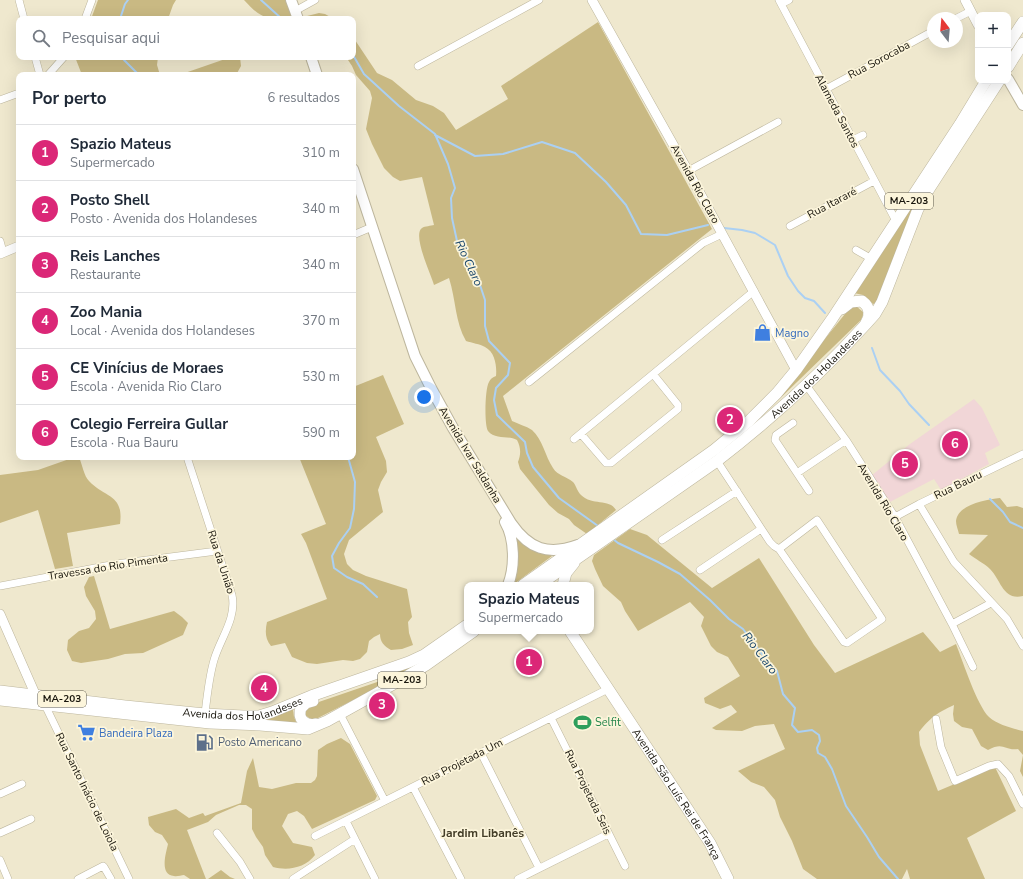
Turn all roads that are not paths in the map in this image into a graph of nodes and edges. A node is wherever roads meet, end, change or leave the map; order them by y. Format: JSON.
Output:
{"nodes":[{"id":1,"x":19,"y":0,"type":"edge"},
{"id":2,"x":92,"y":0,"type":"edge"},
{"id":3,"x":291,"y":0,"type":"edge"},
{"id":4,"x":315,"y":0,"type":"edge"},
{"id":5,"x":539,"y":0,"type":"edge"},
{"id":6,"x":592,"y":0,"type":"edge"},
{"id":7,"x":789,"y":0,"type":"edge"},
{"id":8,"x":965,"y":0,"type":"edge"},
{"id":9,"x":780,"y":2,"type":"edge"},
{"id":10,"x":971,"y":11,"type":"junction"},
{"id":11,"x":299,"y":12,"type":"edge"},
{"id":12,"x":963,"y":15,"type":"edge"},
{"id":13,"x":23,"y":16,"type":"edge"},
{"id":14,"x":86,"y":16,"type":"edge"},
{"id":15,"x":975,"y":19,"type":"edge"},
{"id":16,"x":1023,"y":22,"type":"edge"},
{"id":17,"x":927,"y":34,"type":"edge"},
{"id":18,"x":1011,"y":40,"type":"edge"},
{"id":19,"x":1023,"y":43,"type":"edge"},
{"id":20,"x":36,"y":60,"type":"edge"},
{"id":21,"x":61,"y":60,"type":"edge"},
{"id":22,"x":312,"y":60,"type":"edge"},
{"id":23,"x":316,"y":60,"type":"edge"},
{"id":24,"x":1011,"y":61,"type":"edge"},
{"id":25,"x":418,"y":66,"type":"dead end"},
{"id":26,"x":39,"y":72,"type":"edge"},
{"id":27,"x":51,"y":72,"type":"edge"},
{"id":28,"x":316,"y":72,"type":"edge"},
{"id":29,"x":321,"y":72,"type":"edge"},
{"id":30,"x":984,"y":84,"type":"edge"},
{"id":31,"x":997,"y":84,"type":"edge"},
{"id":32,"x":1011,"y":84,"type":"edge"},
{"id":33,"x":826,"y":89,"type":"junction"},
{"id":34,"x":16,"y":94,"type":"edge"},
{"id":35,"x":0,"y":100,"type":"edge"},
{"id":36,"x":1023,"y":105,"type":"edge"},
{"id":37,"x":778,"y":122,"type":"dead end"},
{"id":38,"x":863,"y":135,"type":"dead end"},
{"id":39,"x":853,"y":140,"type":"junction"},
{"id":40,"x":688,"y":171,"type":"junction"},
{"id":41,"x":356,"y":179,"type":"edge"},
{"id":42,"x":874,"y":181,"type":"junction"},
{"id":43,"x":356,"y":190,"type":"edge"},
{"id":44,"x":896,"y":221,"type":"junction"},
{"id":45,"x":790,"y":226,"type":"dead end"},
{"id":46,"x":370,"y":228,"type":"junction"},
{"id":47,"x":356,"y":234,"type":"edge"},
{"id":48,"x":722,"y":234,"type":"junction"},
{"id":49,"x":0,"y":241,"type":"edge"},
{"id":50,"x":16,"y":247,"type":"edge"},
{"id":51,"x":856,"y":250,"type":"dead end"},
{"id":52,"x":2,"y":253,"type":"edge"},
{"id":53,"x":872,"y":258,"type":"junction"},
{"id":54,"x":754,"y":291,"type":"junction"},
{"id":55,"x":832,"y":320,"type":"junction"},
{"id":56,"x":866,"y":324,"type":"junction"},
{"id":57,"x":796,"y":370,"type":"junction"},
{"id":58,"x":653,"y":374,"type":"junction"},
{"id":59,"x":529,"y":382,"type":"dead end"},
{"id":60,"x":806,"y":385,"type":"junction"},
{"id":61,"x":793,"y":422,"type":"dead end"},
{"id":62,"x":581,"y":434,"type":"junction"},
{"id":63,"x":574,"y":439,"type":"dead end"},
{"id":64,"x":846,"y":440,"type":"junction"},
{"id":65,"x":1023,"y":454,"type":"edge"},
{"id":66,"x":188,"y":460,"type":"edge"},
{"id":67,"x":716,"y":461,"type":"junction"},
{"id":68,"x":797,"y":473,"type":"junction"},
{"id":69,"x":737,"y":491,"type":"junction"},
{"id":70,"x":809,"y":491,"type":"dead end"},
{"id":71,"x":919,"y":504,"type":"junction"},
{"id":72,"x":895,"y":517,"type":"junction"},
{"id":73,"x":761,"y":529,"type":"junction"},
{"id":74,"x":662,"y":540,"type":"dead end"},
{"id":75,"x":592,"y":542,"type":"junction"},
{"id":76,"x":779,"y":549,"type":"junction"},
{"id":77,"x":217,"y":551,"type":"junction"},
{"id":78,"x":700,"y":570,"type":"dead end"},
{"id":79,"x":509,"y":582,"type":"edge"},
{"id":80,"x":528,"y":582,"type":"edge"},
{"id":81,"x":543,"y":582,"type":"edge"},
{"id":82,"x":564,"y":582,"type":"edge"},
{"id":83,"x":0,"y":586,"type":"edge"},
{"id":84,"x":991,"y":603,"type":"junction"},
{"id":85,"x":0,"y":614,"type":"edge"},
{"id":86,"x":952,"y":624,"type":"junction"},
{"id":87,"x":464,"y":627,"type":"edge"},
{"id":88,"x":470,"y":634,"type":"edge"},
{"id":89,"x":572,"y":634,"type":"edge"},
{"id":90,"x":580,"y":634,"type":"edge"},
{"id":91,"x":1023,"y":646,"type":"edge"},
{"id":92,"x":403,"y":665,"type":"junction"},
{"id":93,"x":973,"y":667,"type":"dead end"},
{"id":94,"x":608,"y":689,"type":"junction"},
{"id":95,"x":0,"y":691,"type":"edge"},
{"id":96,"x":36,"y":696,"type":"junction"},
{"id":97,"x":0,"y":700,"type":"edge"},
{"id":98,"x":45,"y":705,"type":"junction"},
{"id":99,"x":205,"y":714,"type":"junction"},
{"id":100,"x":340,"y":714,"type":"junction"},
{"id":101,"x":551,"y":718,"type":"junction"},
{"id":102,"x":936,"y":719,"type":"dead end"},
{"id":103,"x":327,"y":721,"type":"junction"},
{"id":104,"x":481,"y":753,"type":"junction"},
{"id":105,"x":22,"y":784,"type":"dead end"},
{"id":106,"x":413,"y":787,"type":"junction"},
{"id":107,"x":0,"y":794,"type":"edge"},
{"id":108,"x":385,"y":801,"type":"junction"},
{"id":109,"x":1023,"y":804,"type":"edge"},
{"id":110,"x":31,"y":819,"type":"dead end"},
{"id":111,"x":346,"y":821,"type":"junction"},
{"id":112,"x":0,"y":833,"type":"edge"},
{"id":113,"x":217,"y":833,"type":"dead end"},
{"id":114,"x":608,"y":834,"type":"junction"},
{"id":115,"x":315,"y":836,"type":"dead end"},
{"id":116,"x":355,"y":838,"type":"junction"},
{"id":117,"x":0,"y":860,"type":"edge"},
{"id":118,"x":625,"y":866,"type":"dead end"},
{"id":119,"x":539,"y":868,"type":"junction"},
{"id":120,"x":8,"y":879,"type":"edge"},
{"id":121,"x":78,"y":879,"type":"edge"},
{"id":122,"x":111,"y":879,"type":"edge"},
{"id":123,"x":129,"y":879,"type":"edge"},
{"id":124,"x":250,"y":879,"type":"edge"},
{"id":125,"x":293,"y":879,"type":"edge"},
{"id":126,"x":375,"y":879,"type":"edge"},
{"id":127,"x":461,"y":879,"type":"edge"},
{"id":128,"x":518,"y":879,"type":"edge"},
{"id":129,"x":728,"y":879,"type":"edge"},
{"id":130,"x":735,"y":879,"type":"edge"}],
"edges":[{"from":1,"to":13,"type":"street"},
{"from":2,"to":14,"type":"street"},
{"from":3,"to":11,"type":"main road"},
{"from":4,"to":11,"type":"street"},
{"from":5,"to":25,"type":"street"},
{"from":6,"to":40,"type":"street","name":"Avenida Rio Claro"},
{"from":7,"to":9,"type":"street"},
{"from":8,"to":10,"type":"street"},
{"from":9,"to":33,"type":"street","name":"Alameda Santos"},
{"from":10,"to":12,"type":"street"},
{"from":10,"to":15,"type":"street"},
{"from":16,"to":18,"type":"main road"},
{"from":17,"to":33,"type":"street","name":"Rua Sorocaba"},
{"from":19,"to":24,"type":"main road"},
{"from":20,"to":26,"type":"street"},
{"from":21,"to":27,"type":"street"},
{"from":22,"to":28,"type":"main road"},
{"from":23,"to":29,"type":"main road"},
{"from":30,"to":44,"type":"main road","name":"Avenida dos Holandeses","number":"MA-203"},
{"from":31,"to":56,"type":"main road","name":"Avenida dos Holandeses","number":"MA-203"},
{"from":32,"to":36,"type":"main road"},
{"from":33,"to":39,"type":"street","name":"Alameda Santos"},
{"from":34,"to":35,"type":"street"},
{"from":37,"to":40,"type":"street"},
{"from":38,"to":39,"type":"street"},
{"from":39,"to":42,"type":"street","name":"Alameda Santos"},
{"from":40,"to":48,"type":"street","name":"Avenida Rio Claro"},
{"from":41,"to":46,"type":"main road","name":"Avenida Ivar Saldanha"},
{"from":42,"to":44,"type":"street","name":"Alameda Santos"},
{"from":42,"to":45,"type":"street","name":"Rua Itararé"},
{"from":43,"to":46,"type":"main road","name":"Avenida Ivar Saldanha"},
{"from":44,"to":53,"type":"main road","name":"Avenida dos Holandeses","number":"MA-203"},
{"from":46,"to":47,"type":"street"},
{"from":46,"to":75,"type":"main road","name":"Avenida Ivar Saldanha"},
{"from":46,"to":79,"type":"main road","name":"Avenida Ivar Saldanha"},
{"from":48,"to":54,"type":"street","name":"Avenida Rio Claro"},
{"from":48,"to":59,"type":"street"},
{"from":49,"to":52,"type":"street"},
{"from":50,"to":52,"type":"street"},
{"from":51,"to":53,"type":"street"},
{"from":53,"to":55,"type":"main road","name":"Avenida dos Holandeses","number":"MA-203"},
{"from":54,"to":57,"type":"street","name":"Avenida Rio Claro"},
{"from":54,"to":58,"type":"street"},
{"from":55,"to":56,"type":"main road"},
{"from":55,"to":57,"type":"main road","name":"Avenida dos Holandeses","number":"MA-203"},
{"from":56,"to":60,"type":"main road","name":"Avenida dos Holandeses","number":"MA-203"},
{"from":57,"to":75,"type":"main road","name":"Avenida dos Holandeses","number":"MA-203"},
{"from":58,"to":62,"type":"street"},
{"from":58,"to":62,"type":"street"},
{"from":60,"to":64,"type":"street","name":"Avenida Rio Claro"},
{"from":60,"to":67,"type":"main road","name":"Avenida dos Holandeses","number":"MA-203"},
{"from":61,"to":68,"type":"street"},
{"from":62,"to":63,"type":"street"},
{"from":64,"to":68,"type":"street"},
{"from":64,"to":72,"type":"street","name":"Avenida Rio Claro"},
{"from":65,"to":71,"type":"street","name":"Rua Bauru"},
{"from":66,"to":77,"type":"street","name":"Rua da União"},
{"from":67,"to":69,"type":"street"},
{"from":67,"to":75,"type":"main road","name":"Avenida dos Holandeses","number":"MA-203"},
{"from":68,"to":70,"type":"street"},
{"from":69,"to":73,"type":"street"},
{"from":69,"to":74,"type":"street"},
{"from":71,"to":72,"type":"street","name":"Rua Bauru"},
{"from":71,"to":84,"type":"street"},
{"from":72,"to":86,"type":"street","name":"Avenida Rio Claro"},
{"from":73,"to":76,"type":"street"},
{"from":73,"to":78,"type":"street"},
{"from":75,"to":80,"type":"main road","name":"Avenida dos Holandeses","number":"MA-203"},
{"from":75,"to":81,"type":"main road","name":"Avenida dos Holandeses","number":"MA-203"},
{"from":75,"to":82,"type":"main road"},
{"from":76,"to":76,"type":"street"},
{"from":77,"to":83,"type":"street","name":"Travessa do Rio Pimenta"},
{"from":77,"to":99,"type":"street","name":"Rua da União"},
{"from":84,"to":86,"type":"street"},
{"from":84,"to":91,"type":"street"},
{"from":85,"to":96,"type":"street"},
{"from":86,"to":93,"type":"street","name":"Avenida Rio Claro"},
{"from":87,"to":92,"type":"main road","name":"Avenida dos Holandeses","number":"MA-203"},
{"from":88,"to":100,"type":"main road","name":"Avenida dos Holandeses","number":"MA-203"},
{"from":89,"to":94,"type":"main road","name":"Avenida São Luís Rei de França"},
{"from":90,"to":130,"type":"main road","name":"Avenida São Luís Rei de França"},
{"from":92,"to":99,"type":"main road","name":"Avenida dos Holandeses","number":"MA-203"},
{"from":92,"to":103,"type":"main road"},
{"from":94,"to":101,"type":"street","name":"Rua Projetada Um"},
{"from":94,"to":129,"type":"main road","name":"Avenida São Luís Rei de França"},
{"from":95,"to":96,"type":"main road","name":"Avenida dos Holandeses","number":"MA-203"},
{"from":96,"to":99,"type":"main road","name":"Avenida dos Holandeses","number":"MA-203"},
{"from":97,"to":98,"type":"main road","name":"Avenida dos Holandeses","number":"MA-203"},
{"from":98,"to":103,"type":"main road","name":"Avenida dos Holandeses","number":"MA-203"},
{"from":98,"to":123,"type":"street","name":"Rua Santo Inácio de Loiola"},
{"from":100,"to":103,"type":"main road","name":"Avenida dos Holandeses","number":"MA-203"},
{"from":100,"to":108,"type":"street"},
{"from":101,"to":104,"type":"street","name":"Rua Projetada Um"},
{"from":101,"to":114,"type":"street","name":"Rua Projetada Seis"},
{"from":102,"to":109,"type":"street"},
{"from":104,"to":106,"type":"street","name":"Rua Projetada Um"},
{"from":104,"to":119,"type":"street"},
{"from":105,"to":107,"type":"street"},
{"from":106,"to":108,"type":"street","name":"Rua Projetada Um"},
{"from":106,"to":127,"type":"street"},
{"from":108,"to":111,"type":"street","name":"Rua Projetada Um"},
{"from":110,"to":112,"type":"street"},
{"from":111,"to":115,"type":"street","name":"Rua Projetada Um"},
{"from":111,"to":116,"type":"street"},
{"from":113,"to":124,"type":"street"},
{"from":114,"to":118,"type":"street","name":"Rua Projetada Seis"},
{"from":114,"to":119,"type":"street"},
{"from":116,"to":125,"type":"street"},
{"from":116,"to":126,"type":"street"},
{"from":117,"to":120,"type":"street"},
{"from":119,"to":128,"type":"street"},
{"from":121,"to":122,"type":"street"}]}
